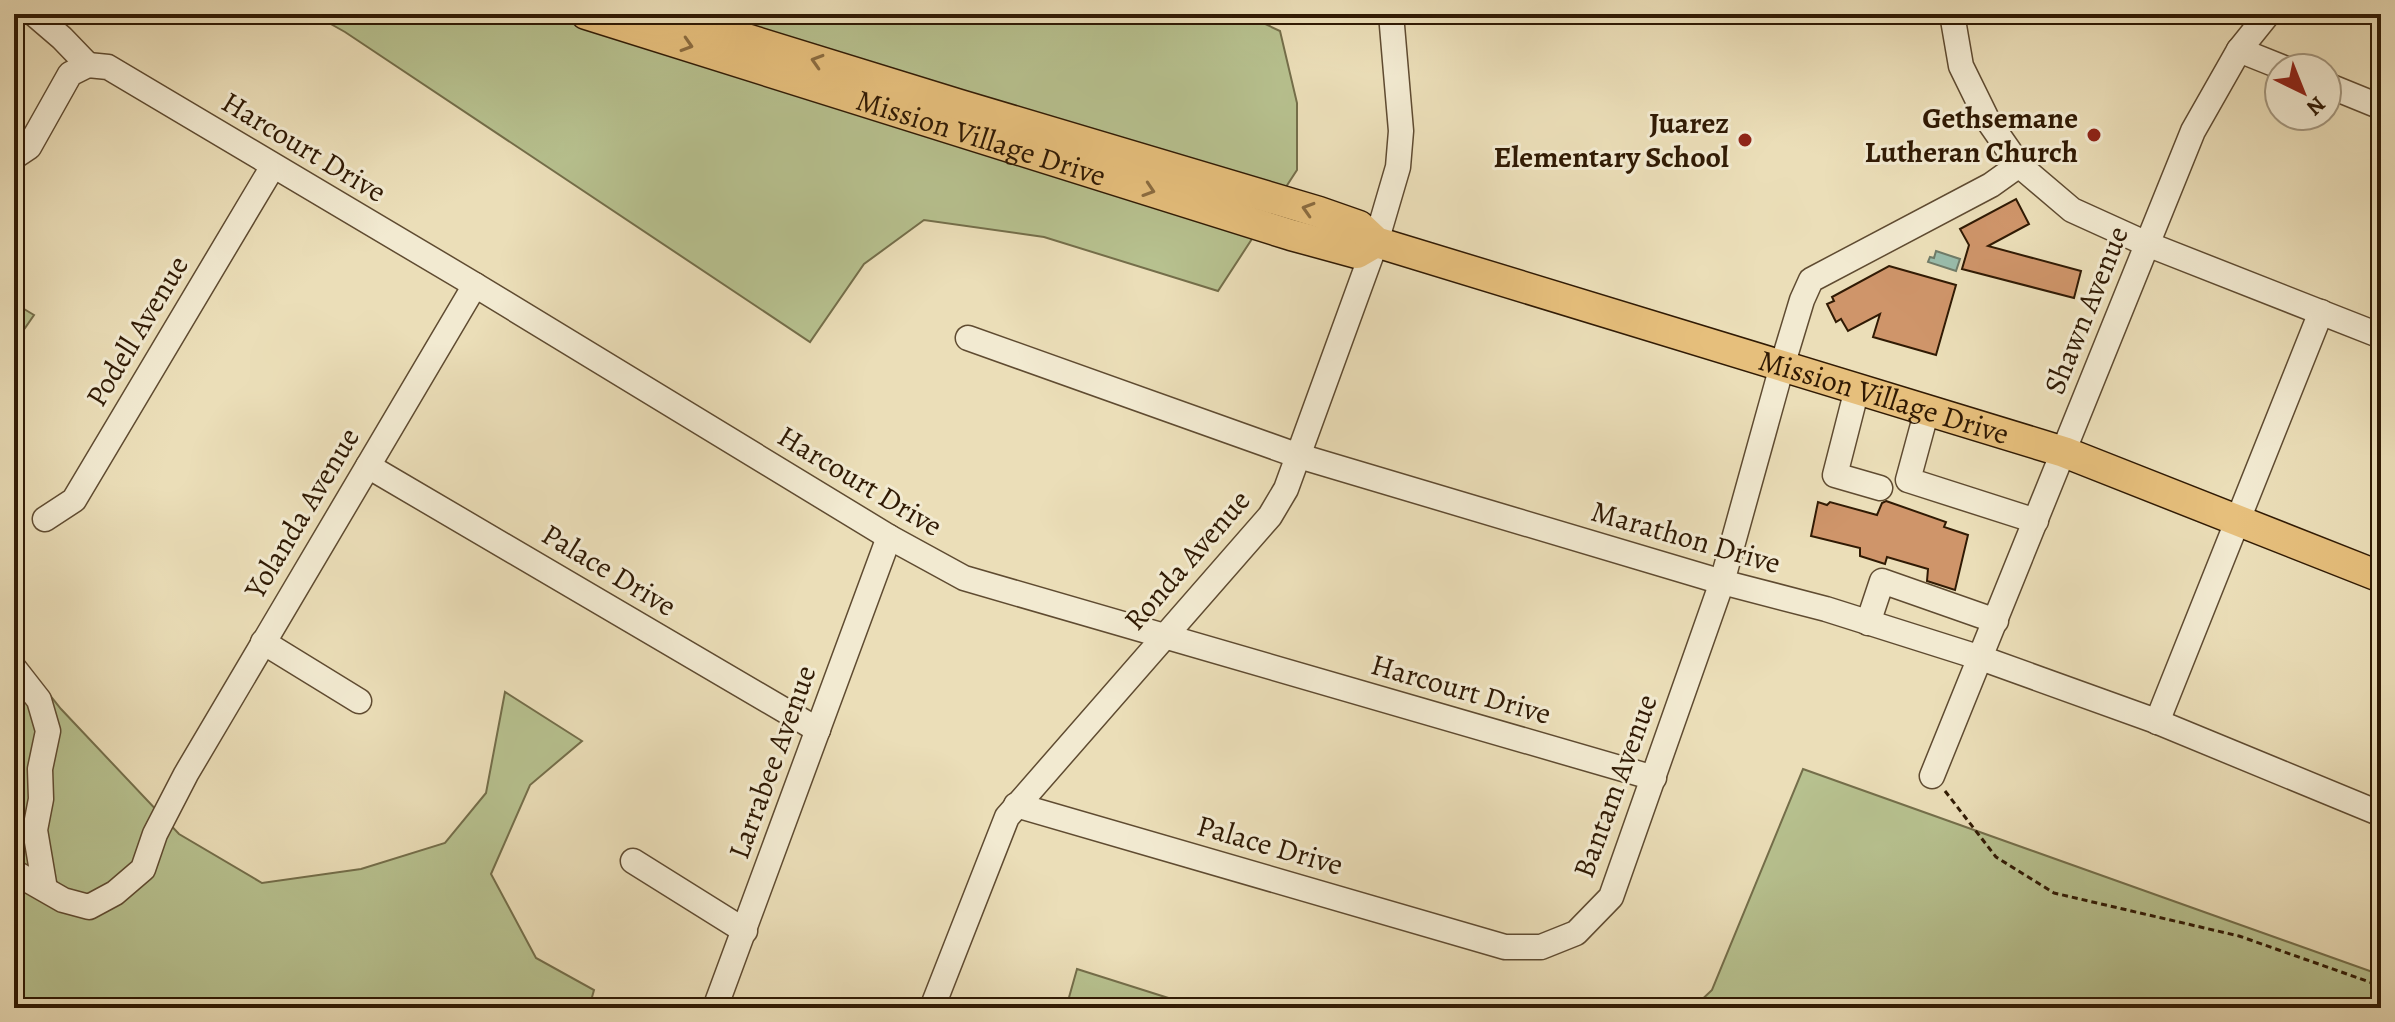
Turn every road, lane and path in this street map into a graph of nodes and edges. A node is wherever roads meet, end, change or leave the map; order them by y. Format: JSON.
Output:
{"nodes":[{"id":1,"x":34,"y":14,"type":"edge"},
{"id":2,"x":586,"y":14,"type":"edge"},
{"id":3,"x":665,"y":14,"type":"edge"},
{"id":4,"x":1391,"y":14,"type":"edge"},
{"id":5,"x":1952,"y":14,"type":"edge"},
{"id":6,"x":2268,"y":14,"type":"edge"},
{"id":7,"x":2239,"y":50,"type":"junction"},
{"id":8,"x":2263,"y":60,"type":"edge"},
{"id":9,"x":98,"y":66,"type":"junction"},
{"id":10,"x":2343,"y":92,"type":"edge"},
{"id":11,"x":2381,"y":107,"type":"edge"},
{"id":12,"x":14,"y":157,"type":"edge"},
{"id":13,"x":2019,"y":165,"type":"junction"},
{"id":14,"x":273,"y":166,"type":"junction"},
{"id":15,"x":1376,"y":242,"type":"junction"},
{"id":16,"x":2147,"y":244,"type":"junction"},
{"id":17,"x":475,"y":285,"type":"junction"},
{"id":18,"x":2321,"y":312,"type":"junction"},
{"id":19,"x":2381,"y":336,"type":"edge"},
{"id":20,"x":968,"y":338,"type":"dead end"},
{"id":21,"x":1782,"y":366,"type":"junction"},
{"id":22,"x":1857,"y":389,"type":"junction"},
{"id":23,"x":1927,"y":410,"type":"junction"},
{"id":24,"x":2064,"y":452,"type":"junction"},
{"id":25,"x":1299,"y":456,"type":"junction"},
{"id":26,"x":368,"y":466,"type":"junction"},
{"id":27,"x":1880,"y":488,"type":"dead end"},
{"id":28,"x":45,"y":519,"type":"dead end"},
{"id":29,"x":2238,"y":520,"type":"junction"},
{"id":30,"x":2036,"y":521,"type":"junction"},
{"id":31,"x":889,"y":537,"type":"junction"},
{"id":32,"x":2381,"y":577,"type":"edge"},
{"id":33,"x":1722,"y":582,"type":"junction"},
{"id":34,"x":1996,"y":621,"type":"junction"},
{"id":35,"x":1868,"y":623,"type":"junction"},
{"id":36,"x":1164,"y":637,"type":"junction"},
{"id":37,"x":263,"y":642,"type":"junction"},
{"id":38,"x":1981,"y":658,"type":"junction"},
{"id":39,"x":14,"y":668,"type":"edge"},
{"id":40,"x":359,"y":701,"type":"dead end"},
{"id":41,"x":2157,"y":722,"type":"junction"},
{"id":42,"x":818,"y":730,"type":"junction"},
{"id":43,"x":1932,"y":776,"type":"joint"},
{"id":44,"x":1654,"y":778,"type":"junction"},
{"id":45,"x":1016,"y":805,"type":"junction"},
{"id":46,"x":2381,"y":814,"type":"edge"},
{"id":47,"x":633,"y":861,"type":"dead end"},
{"id":48,"x":14,"y":872,"type":"edge"},
{"id":49,"x":45,"y":889,"type":"junction"},
{"id":50,"x":745,"y":931,"type":"junction"},
{"id":51,"x":1505,"y":947,"type":"joint"},
{"id":52,"x":2381,"y":986,"type":"edge"},
{"id":53,"x":715,"y":1008,"type":"edge"},
{"id":54,"x":932,"y":1008,"type":"edge"}],
"edges":[{"from":1,"to":9,"type":"street","name":"Harcourt Drive"},
{"from":2,"to":15,"type":"main road","name":"Mission Village Drive","one_way":true},
{"from":15,"to":3,"type":"main road","name":"Mission Village Drive","one_way":true},
{"from":4,"to":15,"type":"street","name":"Ronda Avenue"},
{"from":5,"to":13,"type":"street"},
{"from":6,"to":7,"type":"street","name":"Shawn Avenue"},
{"from":7,"to":8,"type":"street"},
{"from":7,"to":16,"type":"street","name":"Shawn Avenue"},
{"from":9,"to":12,"type":"street"},
{"from":9,"to":14,"type":"street","name":"Harcourt Drive"},
{"from":10,"to":11,"type":"street"},
{"from":13,"to":16,"type":"street"},
{"from":13,"to":21,"type":"street","name":"Bantam Avenue"},
{"from":14,"to":17,"type":"street","name":"Harcourt Drive"},
{"from":14,"to":28,"type":"street","name":"Podell Avenue"},
{"from":15,"to":21,"type":"main road","name":"Mission Village Drive"},
{"from":15,"to":25,"type":"street","name":"Ronda Avenue"},
{"from":16,"to":18,"type":"street"},
{"from":16,"to":24,"type":"street","name":"Shawn Avenue"},
{"from":17,"to":26,"type":"street","name":"Yolanda Avenue"},
{"from":17,"to":31,"type":"street","name":"Harcourt Drive"},
{"from":18,"to":19,"type":"street"},
{"from":18,"to":29,"type":"street"},
{"from":20,"to":25,"type":"street","name":"Marathon Drive"},
{"from":21,"to":22,"type":"main road","name":"Mission Village Drive"},
{"from":21,"to":33,"type":"street","name":"Bantam Avenue"},
{"from":22,"to":23,"type":"main road","name":"Mission Village Drive"},
{"from":22,"to":27,"type":"street"},
{"from":23,"to":24,"type":"main road","name":"Mission Village Drive"},
{"from":23,"to":30,"type":"street"},
{"from":24,"to":29,"type":"main road","name":"Mission Village Drive"},
{"from":24,"to":30,"type":"street","name":"Shawn Avenue"},
{"from":25,"to":33,"type":"street","name":"Marathon Drive"},
{"from":25,"to":36,"type":"street","name":"Ronda Avenue"},
{"from":26,"to":37,"type":"street","name":"Yolanda Avenue"},
{"from":26,"to":42,"type":"street","name":"Palace Drive"},
{"from":29,"to":32,"type":"main road","name":"Mission Village Drive"},
{"from":29,"to":41,"type":"street"},
{"from":30,"to":34,"type":"street","name":"Shawn Avenue"},
{"from":31,"to":36,"type":"street","name":"Harcourt Drive"},
{"from":31,"to":42,"type":"street","name":"Larrabee Avenue"},
{"from":33,"to":35,"type":"street","name":"Marathon Drive"},
{"from":33,"to":44,"type":"street","name":"Bantam Avenue"},
{"from":34,"to":35,"type":"street"},
{"from":34,"to":38,"type":"street","name":"Shawn Avenue"},
{"from":35,"to":38,"type":"street","name":"Marathon Drive"},
{"from":36,"to":44,"type":"street","name":"Harcourt Drive"},
{"from":36,"to":45,"type":"street","name":"Ronda Avenue"},
{"from":37,"to":40,"type":"street"},
{"from":37,"to":49,"type":"street","name":"Yolanda Avenue"},
{"from":38,"to":41,"type":"street","name":"Marathon Drive"},
{"from":38,"to":43,"type":"street","name":"Shawn Avenue"},
{"from":39,"to":49,"type":"street"},
{"from":41,"to":46,"type":"street","name":"Marathon Drive"},
{"from":42,"to":50,"type":"street","name":"Larrabee Avenue"},
{"from":43,"to":52,"type":"path"},
{"from":44,"to":51,"type":"street","name":"Bantam Avenue"},
{"from":45,"to":51,"type":"street","name":"Palace Drive"},
{"from":45,"to":54,"type":"street","name":"Ronda Avenue"},
{"from":47,"to":50,"type":"street"},
{"from":48,"to":49,"type":"street"},
{"from":50,"to":53,"type":"street","name":"Larrabee Avenue"}]}
